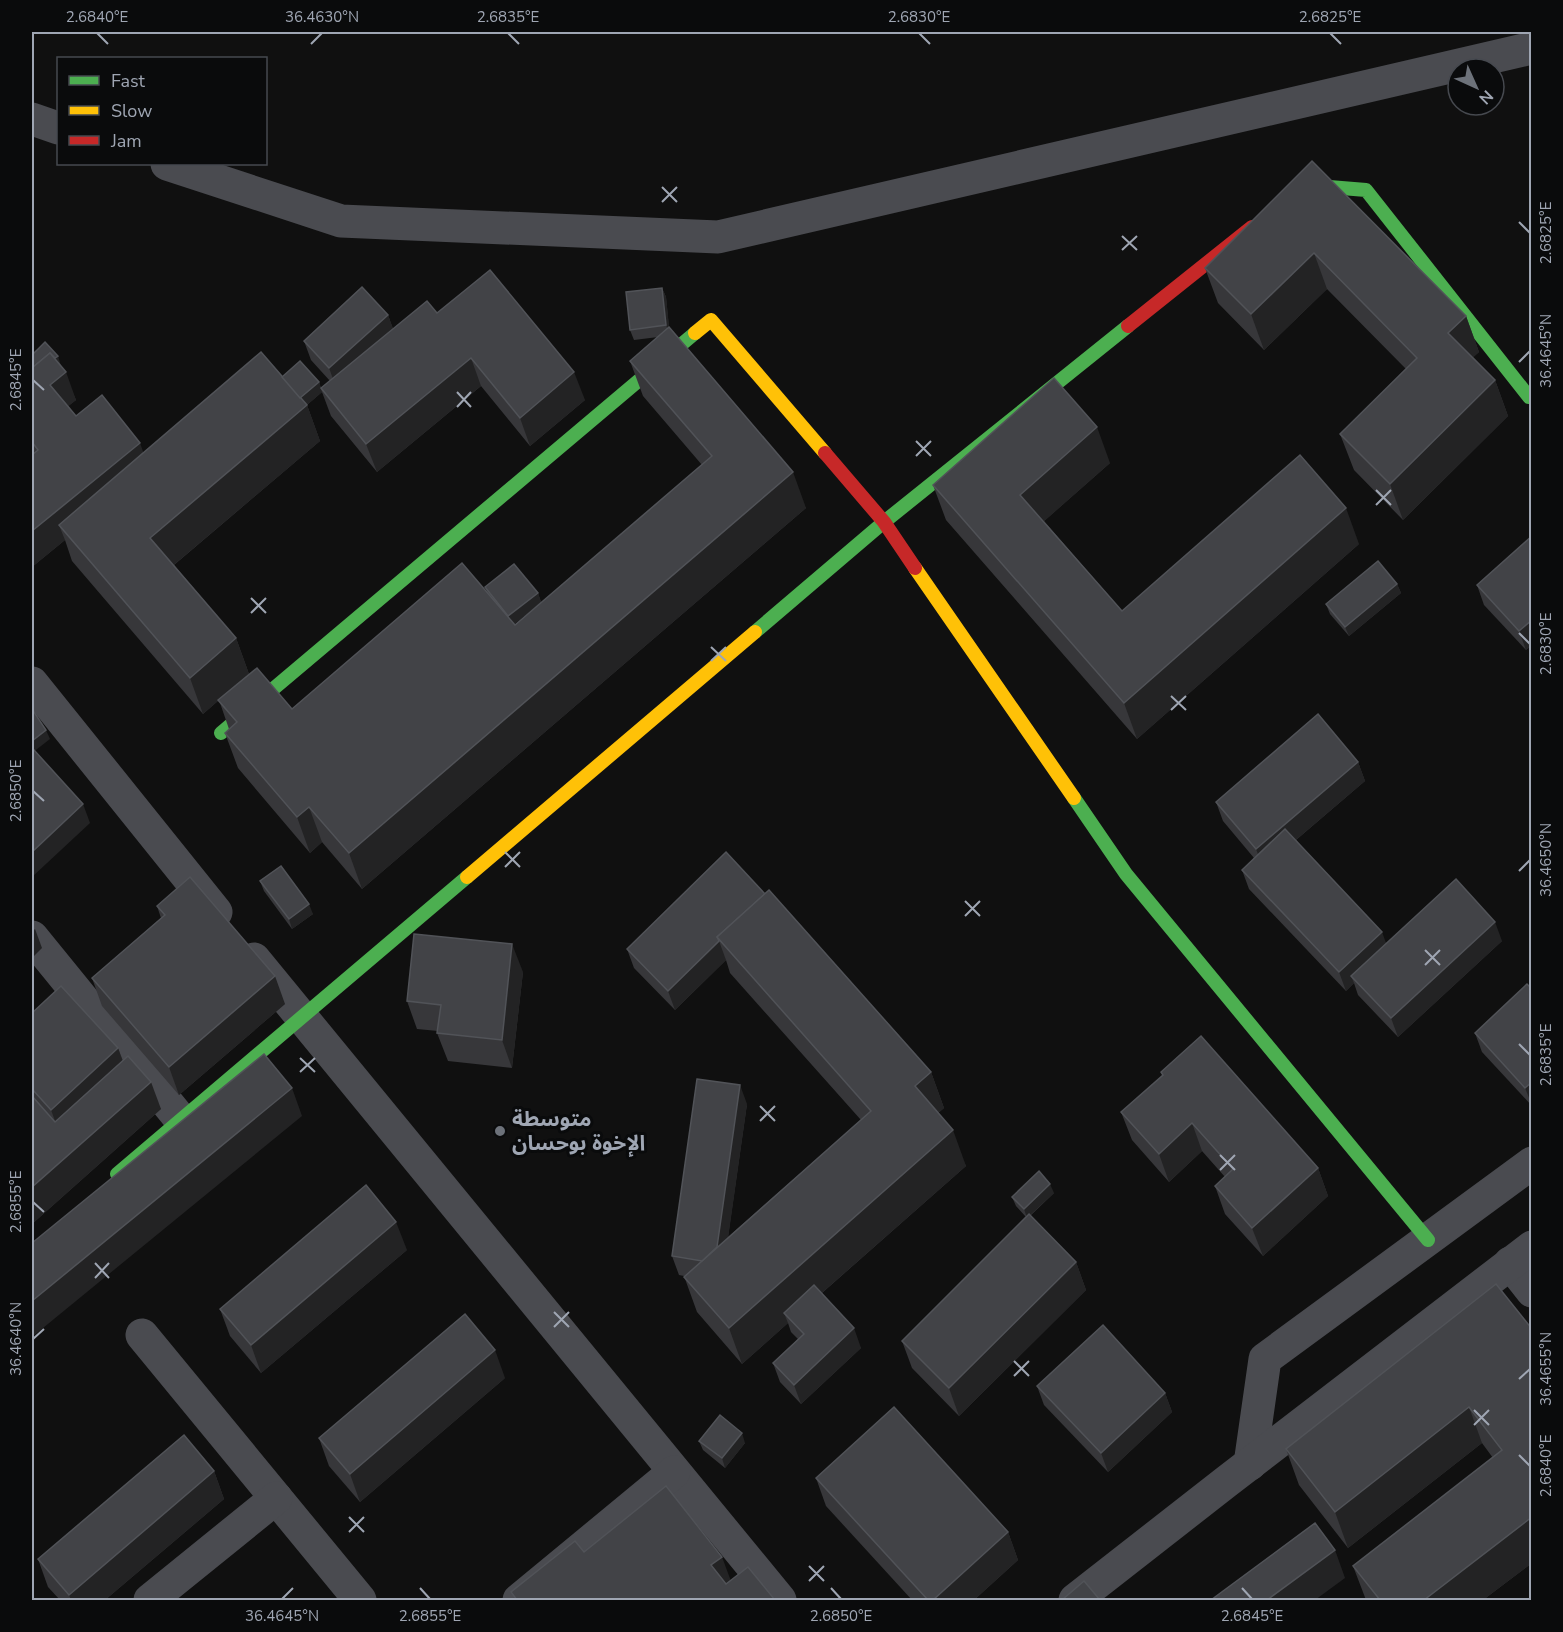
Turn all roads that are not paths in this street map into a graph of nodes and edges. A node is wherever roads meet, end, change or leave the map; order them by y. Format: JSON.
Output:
{"nodes":[{"id":1,"x":1532,"y":48,"type":"edge"},
{"id":2,"x":32,"y":119,"type":"edge"},
{"id":3,"x":57,"y":128,"type":"edge"},
{"id":4,"x":170,"y":165,"type":"edge"},
{"id":5,"x":1286,"y":200,"type":"edge"},
{"id":6,"x":1267,"y":215,"type":"edge"},
{"id":7,"x":1529,"y":397,"type":"dead end"},
{"id":8,"x":884,"y":522,"type":"junction"},
{"id":9,"x":32,"y":683,"type":"edge"},
{"id":10,"x":221,"y":733,"type":"edge"},
{"id":11,"x":32,"y":937,"type":"edge"},
{"id":12,"x":302,"y":1018,"type":"junction"},
{"id":13,"x":181,"y":1120,"type":"junction"},
{"id":14,"x":1532,"y":1163,"type":"edge"},
{"id":15,"x":111,"y":1179,"type":"edge"},
{"id":16,"x":1428,"y":1240,"type":"junction"},
{"id":17,"x":1521,"y":1255,"type":"edge"},
{"id":18,"x":1532,"y":1292,"type":"edge"},
{"id":19,"x":142,"y":1335,"type":"dead end"},
{"id":20,"x":1250,"y":1464,"type":"junction"},
{"id":21,"x":674,"y":1472,"type":"junction"},
{"id":22,"x":276,"y":1498,"type":"junction"},
{"id":23,"x":150,"y":1600,"type":"edge"},
{"id":24,"x":360,"y":1600,"type":"edge"},
{"id":25,"x":519,"y":1600,"type":"edge"},
{"id":26,"x":780,"y":1600,"type":"edge"},
{"id":27,"x":1075,"y":1600,"type":"edge"}],
"edges":[{"from":1,"to":4,"type":"street"},
{"from":2,"to":3,"type":"street"},
{"from":5,"to":7,"type":"street"},
{"from":6,"to":8,"type":"street"},
{"from":8,"to":10,"type":"street"},
{"from":8,"to":12,"type":"street"},
{"from":8,"to":16,"type":"street"},
{"from":9,"to":12,"type":"street"},
{"from":11,"to":13,"type":"street"},
{"from":12,"to":13,"type":"street"},
{"from":12,"to":21,"type":"street"},
{"from":13,"to":15,"type":"street"},
{"from":14,"to":16,"type":"street"},
{"from":16,"to":20,"type":"street"},
{"from":17,"to":18,"type":"street"},
{"from":17,"to":20,"type":"street"},
{"from":19,"to":22,"type":"street"},
{"from":20,"to":27,"type":"street"},
{"from":21,"to":25,"type":"street"},
{"from":21,"to":26,"type":"street"},
{"from":22,"to":23,"type":"street"},
{"from":22,"to":24,"type":"street"}]}
